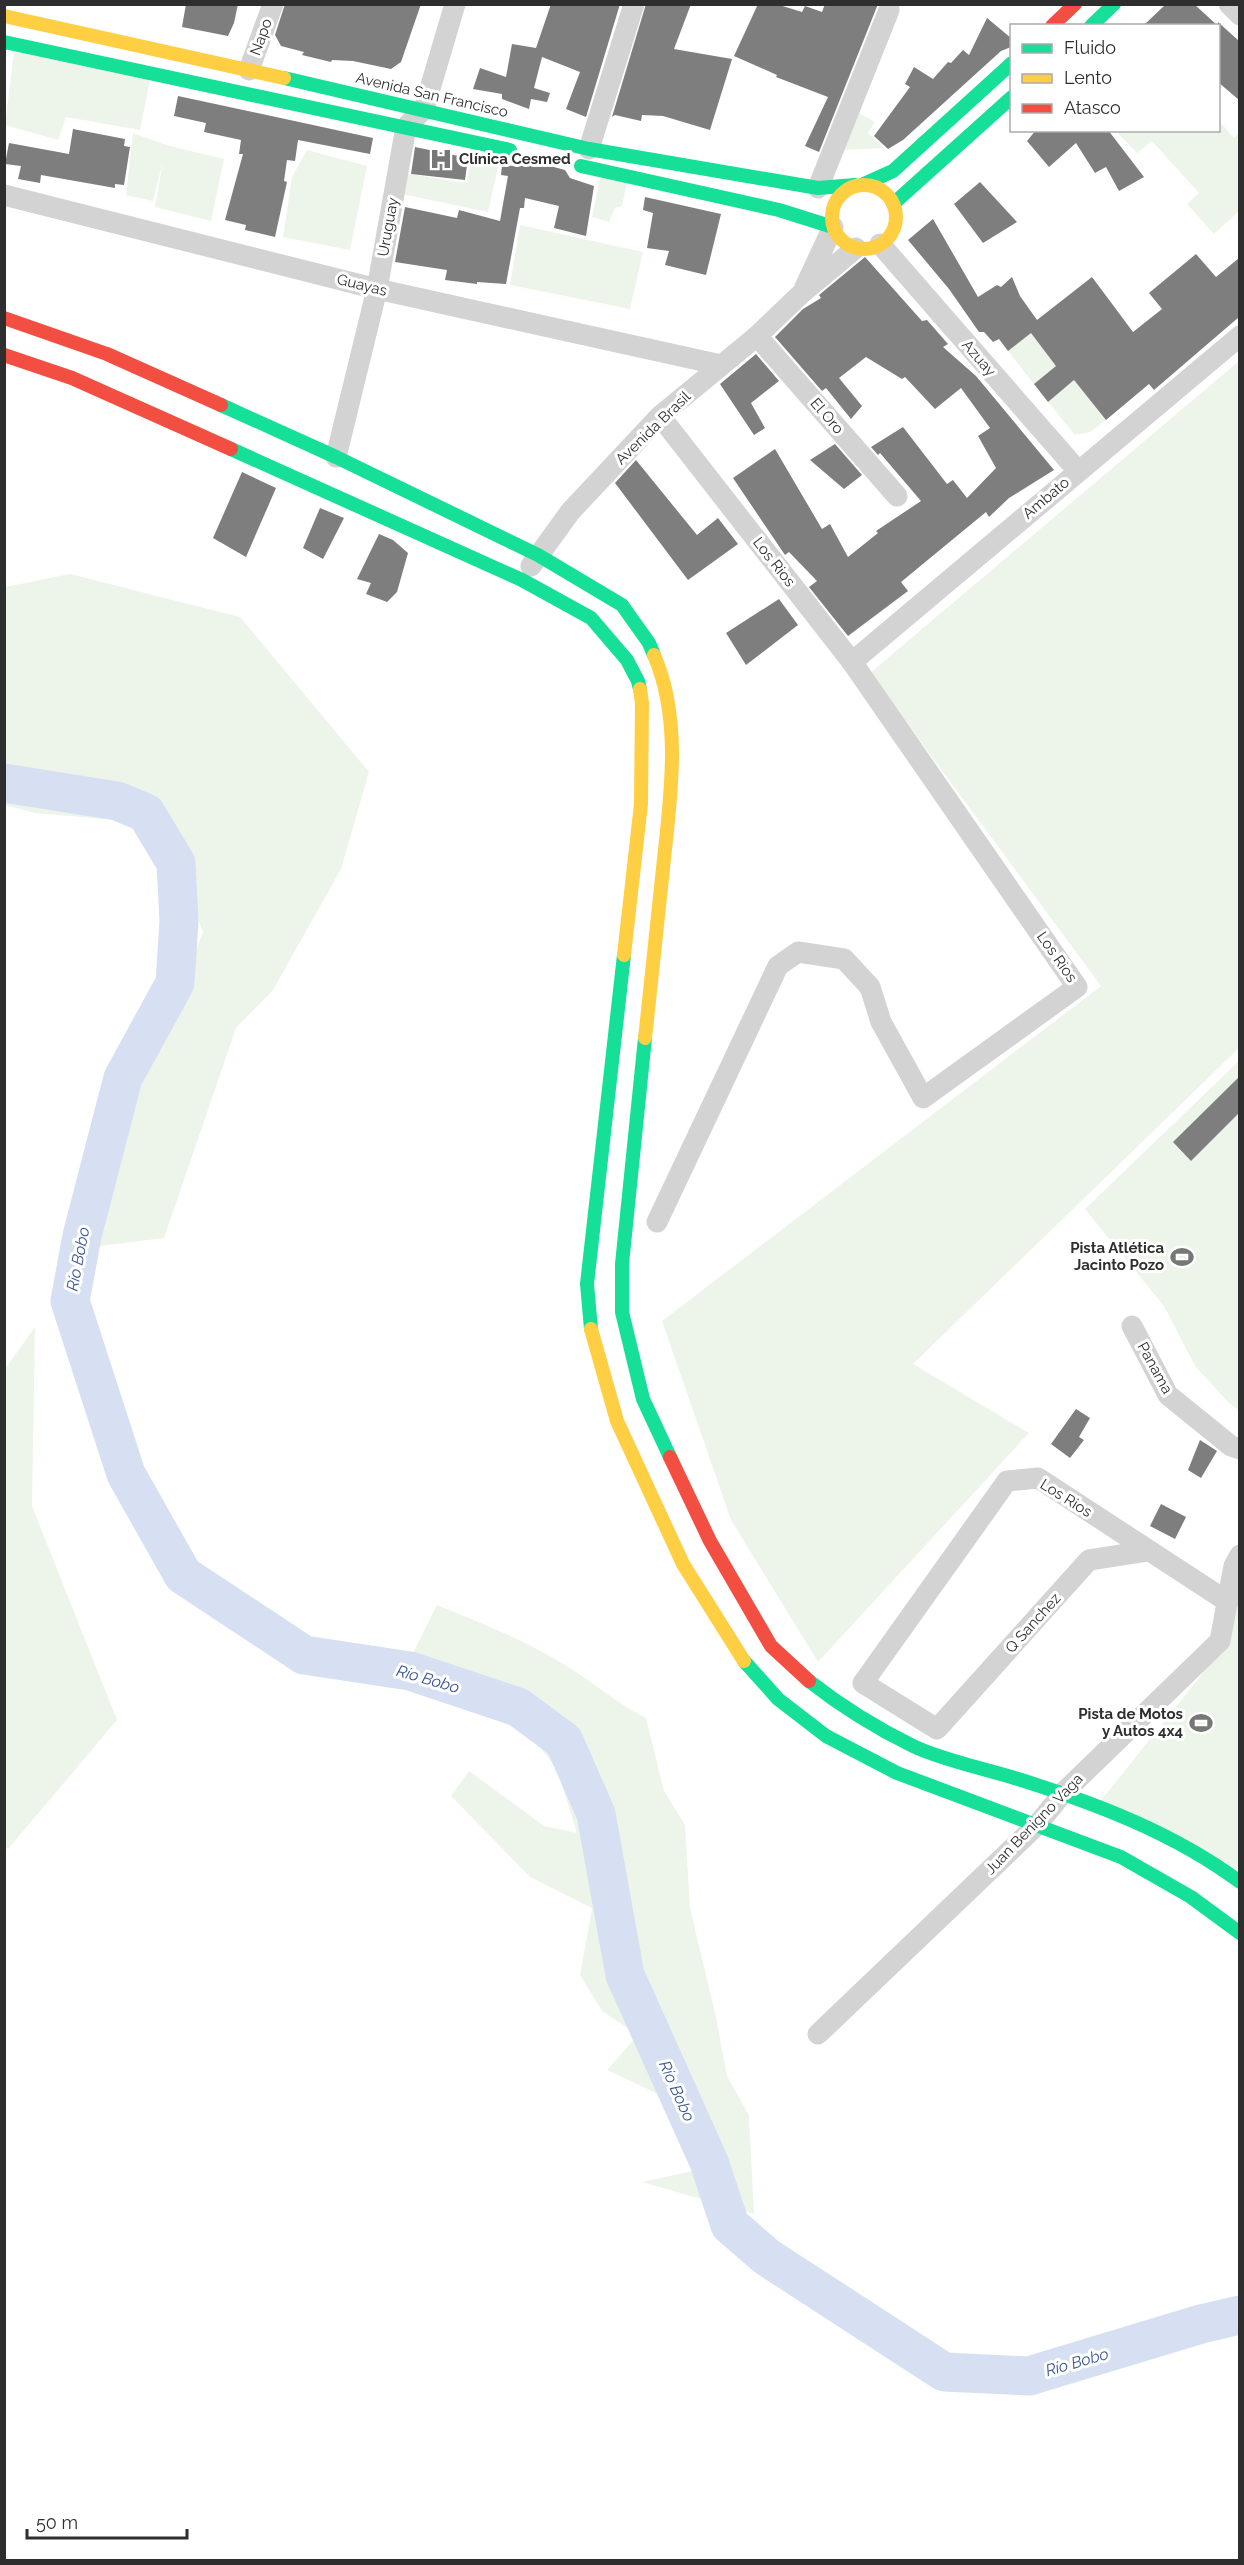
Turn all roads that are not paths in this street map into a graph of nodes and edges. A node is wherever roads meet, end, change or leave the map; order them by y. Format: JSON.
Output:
{"nodes":[{"id":1,"x":273,"y":4,"type":"edge"},
{"id":2,"x":455,"y":4,"type":"edge"},
{"id":3,"x":634,"y":4,"type":"edge"},
{"id":4,"x":1075,"y":4,"type":"edge"},
{"id":5,"x":1114,"y":4,"type":"edge"},
{"id":6,"x":1229,"y":4,"type":"edge"},
{"id":7,"x":889,"y":10,"type":"dead end"},
{"id":8,"x":12,"y":13,"type":"edge"},
{"id":9,"x":1239,"y":15,"type":"edge"},
{"id":10,"x":1054,"y":24,"type":"edge"},
{"id":11,"x":1093,"y":24,"type":"edge"},
{"id":12,"x":6,"y":48,"type":"edge"},
{"id":13,"x":1010,"y":64,"type":"edge"},
{"id":14,"x":249,"y":70,"type":"junction"},
{"id":15,"x":1010,"y":98,"type":"edge"},
{"id":16,"x":424,"y":109,"type":"junction"},
{"id":17,"x":406,"y":127,"type":"junction"},
{"id":18,"x":588,"y":149,"type":"junction"},
{"id":19,"x":523,"y":153,"type":"dead end"},
{"id":20,"x":569,"y":163,"type":"dead end"},
{"id":21,"x":859,"y":185,"type":"junction"},
{"id":22,"x":818,"y":188,"type":"junction"},
{"id":23,"x":4,"y":195,"type":"edge"},
{"id":24,"x":893,"y":204,"type":"junction"},
{"id":25,"x":833,"y":227,"type":"junction"},
{"id":26,"x":880,"y":244,"type":"junction"},
{"id":27,"x":856,"y":248,"type":"junction"},
{"id":28,"x":377,"y":289,"type":"junction"},
{"id":29,"x":802,"y":293,"type":"junction"},
{"id":30,"x":4,"y":318,"type":"edge"},
{"id":31,"x":757,"y":336,"type":"junction"},
{"id":32,"x":1239,"y":336,"type":"edge"},
{"id":33,"x":4,"y":355,"type":"edge"},
{"id":34,"x":721,"y":365,"type":"junction"},
{"id":35,"x":660,"y":416,"type":"junction"},
{"id":36,"x":336,"y":457,"type":"junction"},
{"id":37,"x":1078,"y":471,"type":"junction"},
{"id":38,"x":897,"y":496,"type":"dead end"},
{"id":39,"x":538,"y":555,"type":"junction"},
{"id":40,"x":522,"y":580,"type":"junction"},
{"id":41,"x":852,"y":662,"type":"junction"},
{"id":42,"x":657,"y":1222,"type":"dead end"},
{"id":43,"x":1132,"y":1326,"type":"dead end"},
{"id":44,"x":1239,"y":1449,"type":"edge"},
{"id":45,"x":1147,"y":1551,"type":"junction"},
{"id":46,"x":1239,"y":1556,"type":"edge"},
{"id":47,"x":1228,"y":1602,"type":"junction"},
{"id":48,"x":937,"y":1729,"type":"joint"},
{"id":49,"x":1063,"y":1793,"type":"junction"},
{"id":50,"x":1037,"y":1825,"type":"junction"},
{"id":51,"x":1239,"y":1882,"type":"edge"},
{"id":52,"x":1239,"y":1933,"type":"edge"},
{"id":53,"x":819,"y":2034,"type":"dead end"}],
"edges":[{"from":1,"to":14,"type":"street","name":"Napo"},
{"from":2,"to":16,"type":"street"},
{"from":3,"to":18,"type":"street"},
{"from":4,"to":10,"type":"main road"},
{"from":5,"to":11,"type":"main road"},
{"from":6,"to":9,"type":"street"},
{"from":7,"to":22,"type":"street"},
{"from":8,"to":12,"type":"street"},
{"from":8,"to":14,"type":"main road","name":"Avenida San Francisco"},
{"from":12,"to":17,"type":"main road"},
{"from":13,"to":21,"type":"main road"},
{"from":14,"to":16,"type":"main road","name":"Avenida San Francisco"},
{"from":15,"to":24,"type":"main road"},
{"from":16,"to":17,"type":"street"},
{"from":16,"to":18,"type":"main road","name":"Avenida San Francisco"},
{"from":17,"to":19,"type":"main road"},
{"from":17,"to":28,"type":"street","name":"Uruguay"},
{"from":18,"to":22,"type":"main road","name":"Avenida San Francisco"},
{"from":20,"to":25,"type":"main road"},
{"from":21,"to":22,"type":"main road","name":"Avenida San Francisco"},
{"from":21,"to":24,"type":"main road"},
{"from":21,"to":25,"type":"main road"},
{"from":23,"to":28,"type":"street","name":"Guayas"},
{"from":24,"to":26,"type":"main road"},
{"from":25,"to":27,"type":"main road"},
{"from":25,"to":29,"type":"street","name":"Avenida Brasil"},
{"from":26,"to":27,"type":"main road"},
{"from":26,"to":37,"type":"street","name":"Azuay"},
{"from":27,"to":29,"type":"street","name":"Avenida Brasil"},
{"from":28,"to":34,"type":"street","name":"Guayas"},
{"from":28,"to":36,"type":"street","name":"Uruguay"},
{"from":29,"to":31,"type":"street","name":"Avenida Brasil"},
{"from":30,"to":36,"type":"main road"},
{"from":31,"to":34,"type":"street","name":"Avenida Brasil"},
{"from":31,"to":38,"type":"street","name":"El Oro"},
{"from":32,"to":37,"type":"street","name":"Ambato"},
{"from":33,"to":40,"type":"main road"},
{"from":34,"to":35,"type":"street","name":"Avenida Brasil"},
{"from":35,"to":39,"type":"street","name":"Avenida Brasil"},
{"from":35,"to":41,"type":"street","name":"Los Rios"},
{"from":36,"to":39,"type":"main road"},
{"from":37,"to":41,"type":"street","name":"Ambato"},
{"from":39,"to":40,"type":"street","name":"Avenida Brasil"},
{"from":39,"to":49,"type":"main road"},
{"from":40,"to":50,"type":"main road"},
{"from":41,"to":42,"type":"street","name":"Los Rios"},
{"from":43,"to":44,"type":"street","name":"Panama"},
{"from":45,"to":47,"type":"street","name":"Los Rios"},
{"from":45,"to":48,"type":"street","name":"Q Sanchez"},
{"from":45,"to":48,"type":"street","name":"Los Rios"},
{"from":46,"to":47,"type":"street"},
{"from":47,"to":49,"type":"street","name":"Juan Benigno Vaga"},
{"from":49,"to":50,"type":"street","name":"Juan Benigno Vaga"},
{"from":49,"to":51,"type":"main road"},
{"from":50,"to":52,"type":"main road"},
{"from":50,"to":53,"type":"street","name":"Juan Benigno Vaga"}]}
